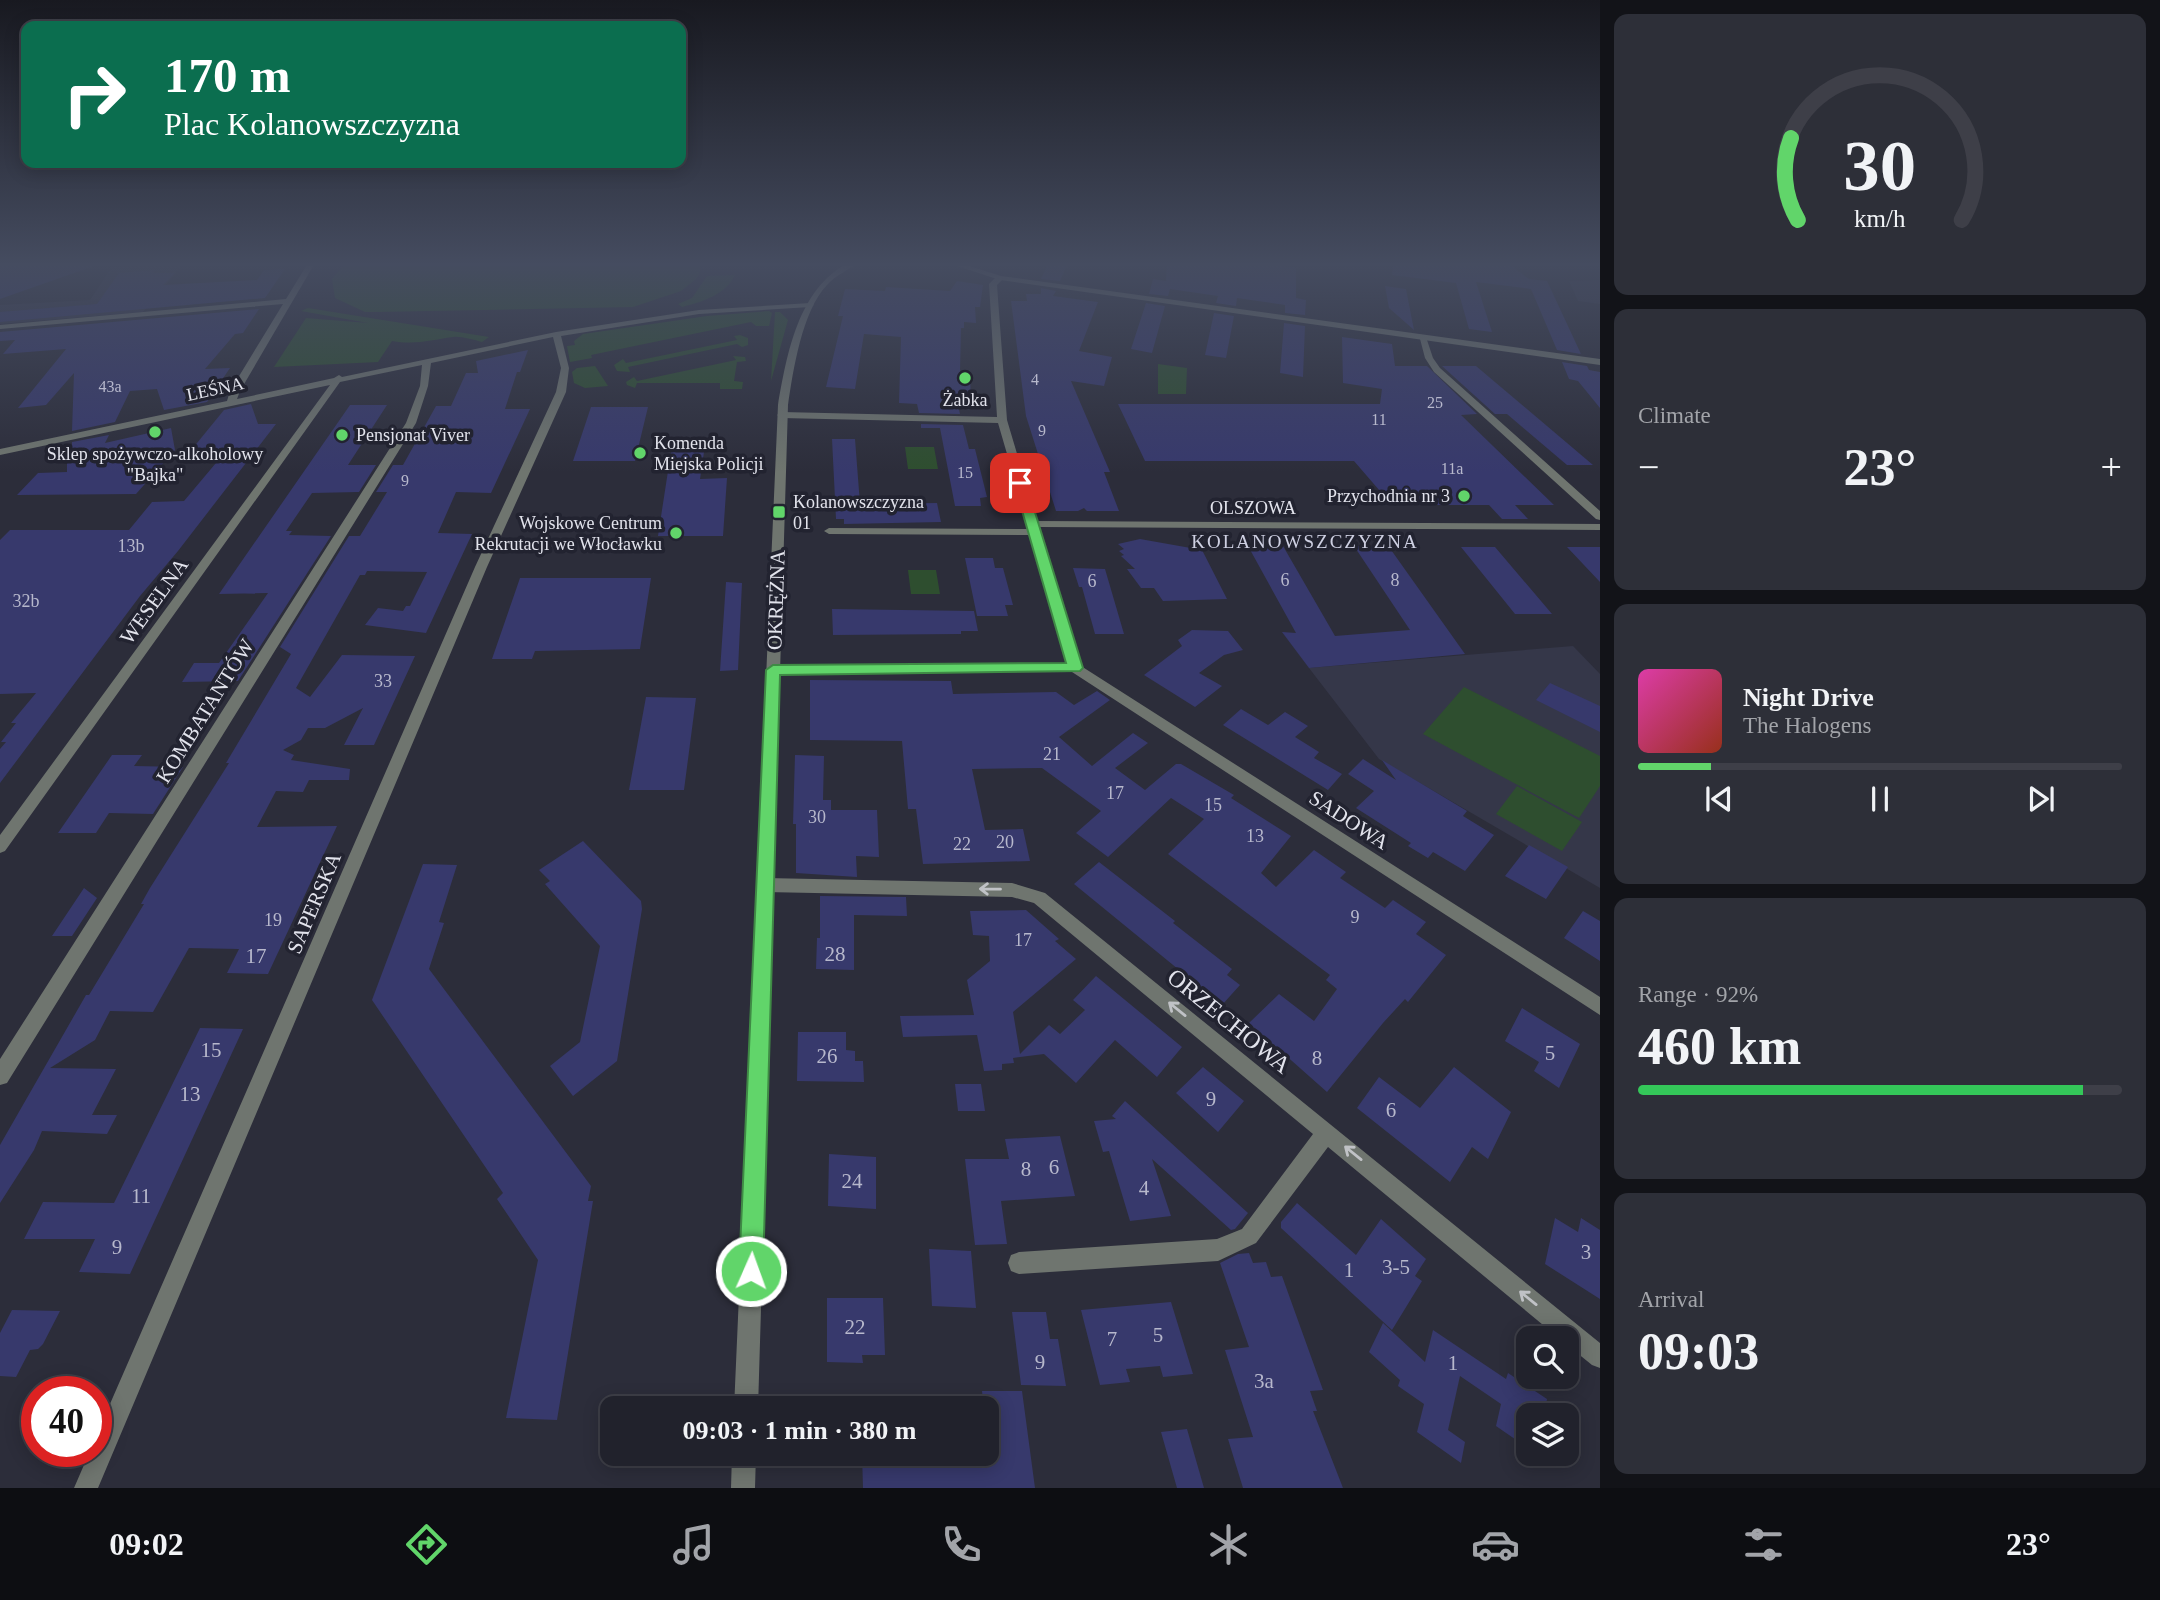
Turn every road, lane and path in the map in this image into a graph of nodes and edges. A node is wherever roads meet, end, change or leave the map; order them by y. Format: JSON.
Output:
{"nodes":[{"id":1,"x":271,"y":332,"type":"edge"},
{"id":2,"x":566,"y":332,"type":"edge"},
{"id":3,"x":802,"y":332,"type":"edge"},
{"id":4,"x":996,"y":332,"type":"edge"},
{"id":5,"x":1390,"y":332,"type":"edge"},
{"id":6,"x":556,"y":334,"type":"junction"},
{"id":7,"x":1422,"y":337,"type":"junction"},
{"id":8,"x":426,"y":360,"type":"junction"},
{"id":9,"x":1600,"y":362,"type":"edge"},
{"id":10,"x":339,"y":378,"type":"junction"},
{"id":11,"x":233,"y":401,"type":"junction"},
{"id":12,"x":782,"y":415,"type":"junction"},
{"id":13,"x":1002,"y":420,"type":"junction"},
{"id":14,"x":0,"y":452,"type":"edge"},
{"id":15,"x":1600,"y":517,"type":"edge"},
{"id":16,"x":1600,"y":527,"type":"edge"},
{"id":17,"x":1033,"y":528,"type":"junction"},
{"id":18,"x":829,"y":531,"type":"dead end"},
{"id":19,"x":1075,"y":668,"type":"junction"},
{"id":20,"x":773,"y":670,"type":"junction"},
{"id":21,"x":0,"y":847,"type":"edge"},
{"id":22,"x":765,"y":885,"type":"junction"},
{"id":23,"x":1600,"y":1007,"type":"edge"},
{"id":24,"x":0,"y":1076,"type":"edge"},
{"id":25,"x":1327,"y":1132,"type":"junction"},
{"id":26,"x":1019,"y":1263,"type":"dead end"},
{"id":27,"x":1600,"y":1357,"type":"edge"},
{"id":28,"x":746,"y":1396,"type":"edge"},
{"id":29,"x":744,"y":1466,"type":"edge"},
{"id":30,"x":86,"y":1488,"type":"edge"},
{"id":31,"x":743,"y":1488,"type":"edge"}],
"edges":[{"from":1,"to":11,"type":"street"},
{"from":2,"to":6,"type":"street","name":"LEŚNA"},
{"from":3,"to":12,"type":"street","name":"OKRĘŻNA"},
{"from":4,"to":13,"type":"street"},
{"from":5,"to":7,"type":"street"},
{"from":6,"to":8,"type":"street","name":"LEŚNA"},
{"from":6,"to":30,"type":"street","name":"SAPERSKA"},
{"from":7,"to":9,"type":"street"},
{"from":7,"to":15,"type":"street"},
{"from":8,"to":10,"type":"street","name":"LEŚNA"},
{"from":8,"to":24,"type":"street","name":"KOMBATANTÓW"},
{"from":10,"to":11,"type":"street","name":"LEŚNA"},
{"from":10,"to":21,"type":"street","name":"WESELNA"},
{"from":11,"to":14,"type":"street","name":"LEŚNA"},
{"from":12,"to":13,"type":"street"},
{"from":12,"to":20,"type":"street","name":"OKRĘŻNA"},
{"from":13,"to":17,"type":"street"},
{"from":16,"to":17,"type":"street","name":"OLSZOWA"},
{"from":17,"to":18,"type":"street","name":"OLSZOWA"},
{"from":17,"to":19,"type":"street"},
{"from":19,"to":20,"type":"street"},
{"from":19,"to":23,"type":"street","name":"SADOWA"},
{"from":20,"to":22,"type":"street","name":"OKRĘŻNA"},
{"from":25,"to":22,"type":"street","name":"ORZECHOWA","one_way":true},
{"from":22,"to":28,"type":"street","name":"OKRĘŻNA"},
{"from":25,"to":26,"type":"street"},
{"from":27,"to":25,"type":"street","name":"ORZECHOWA","one_way":true},
{"from":29,"to":31,"type":"street"}]}
